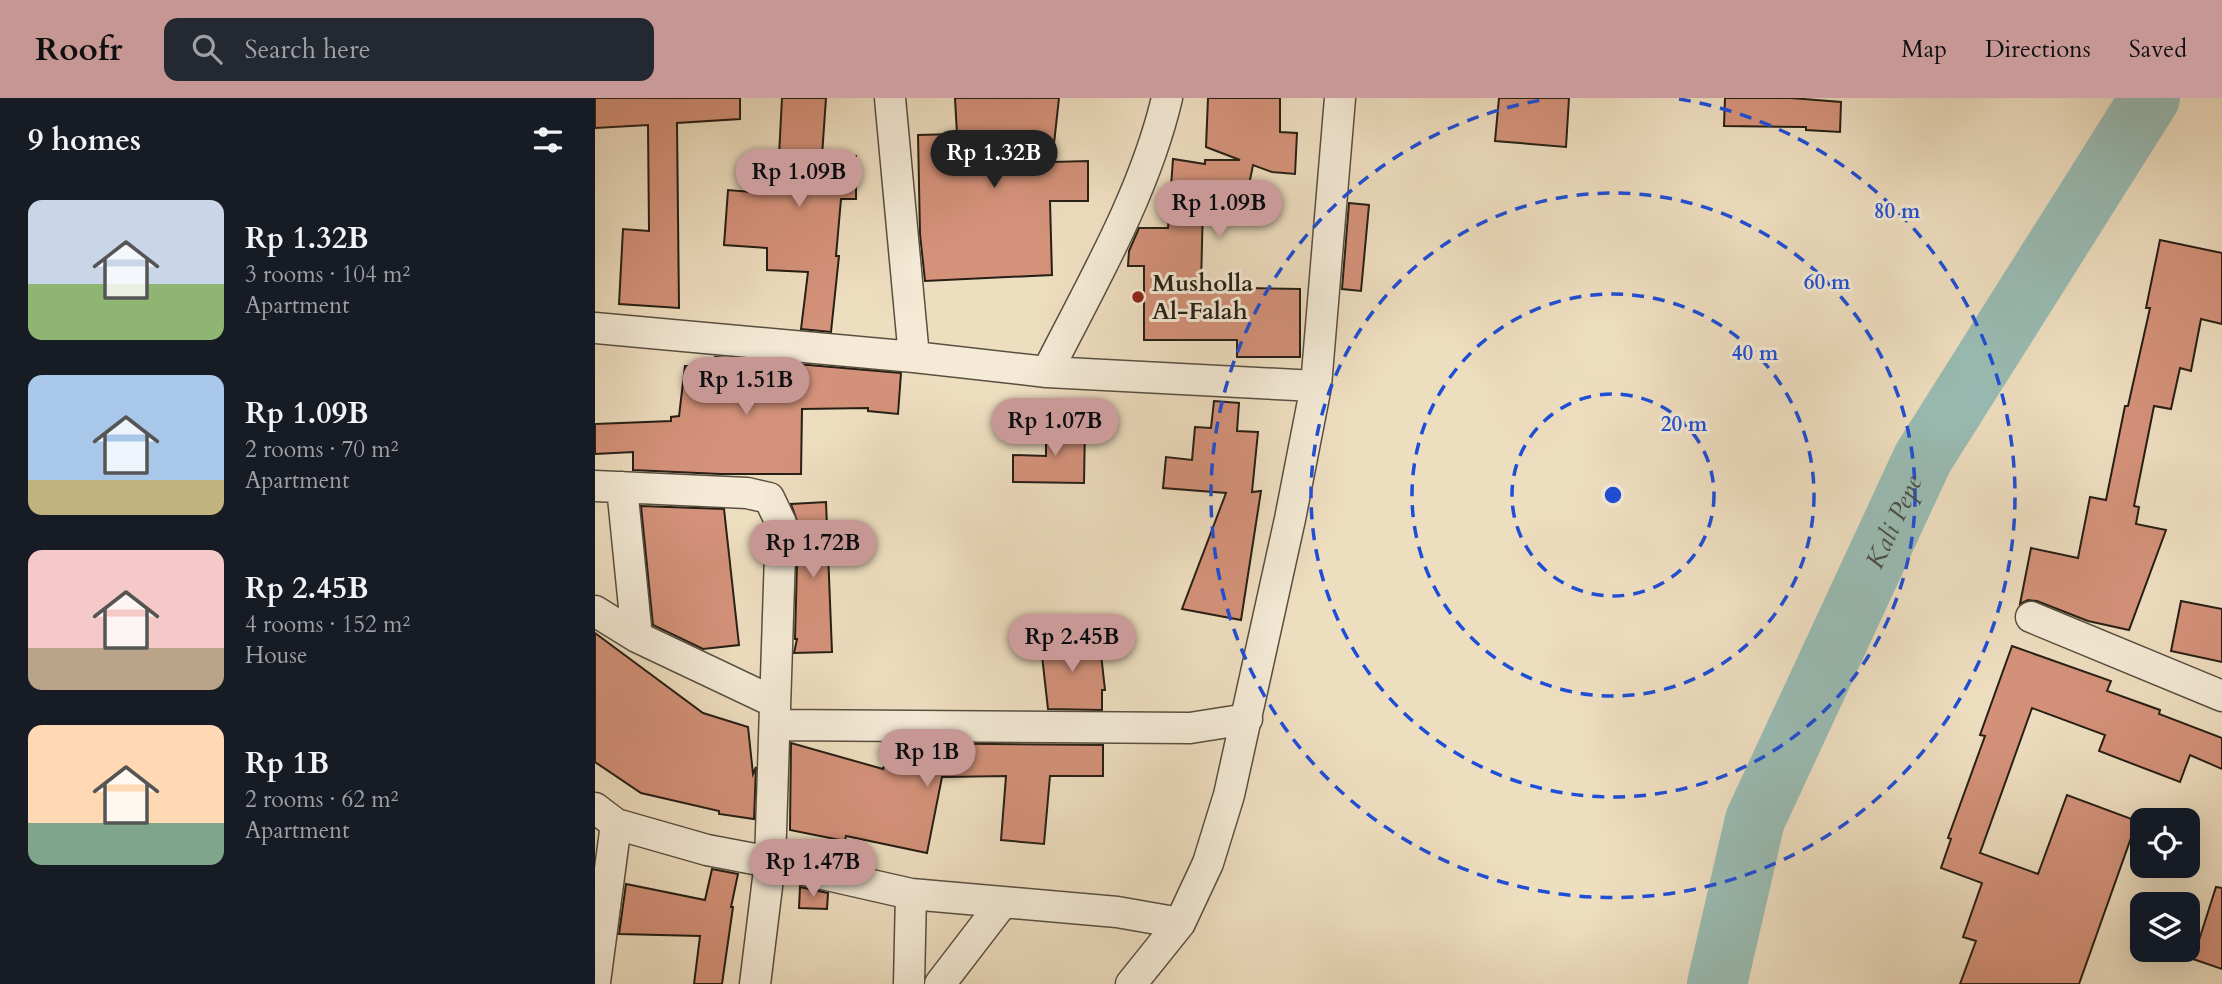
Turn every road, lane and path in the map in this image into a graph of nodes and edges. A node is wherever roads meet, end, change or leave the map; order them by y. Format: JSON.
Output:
{"nodes":[{"id":1,"x":890,"y":98,"type":"edge"},
{"id":2,"x":1167,"y":98,"type":"edge"},
{"id":3,"x":1340,"y":98,"type":"edge"},
{"id":4,"x":595,"y":328,"type":"edge"},
{"id":5,"x":914,"y":357,"type":"junction"},
{"id":6,"x":1048,"y":372,"type":"junction"},
{"id":7,"x":1316,"y":386,"type":"junction"},
{"id":8,"x":609,"y":486,"type":"edge"},
{"id":9,"x":595,"y":611,"type":"edge"},
{"id":10,"x":2031,"y":617,"type":"dead end"},
{"id":11,"x":637,"y":637,"type":"junction"},
{"id":12,"x":2222,"y":696,"type":"edge"},
{"id":13,"x":775,"y":714,"type":"junction"},
{"id":14,"x":1247,"y":719,"type":"junction"},
{"id":15,"x":606,"y":816,"type":"edge"},
{"id":16,"x":770,"y":862,"type":"junction"},
{"id":17,"x":911,"y":894,"type":"junction"},
{"id":18,"x":1003,"y":902,"type":"junction"},
{"id":19,"x":1180,"y":923,"type":"junction"},
{"id":20,"x":595,"y":982,"type":"edge"},
{"id":21,"x":755,"y":984,"type":"edge"},
{"id":22,"x":909,"y":984,"type":"edge"},
{"id":23,"x":940,"y":984,"type":"edge"},
{"id":24,"x":1131,"y":984,"type":"edge"}],
"edges":[{"from":1,"to":5,"type":"street"},
{"from":2,"to":6,"type":"street"},
{"from":3,"to":7,"type":"street"},
{"from":4,"to":5,"type":"street"},
{"from":5,"to":6,"type":"street"},
{"from":6,"to":7,"type":"street"},
{"from":7,"to":14,"type":"street"},
{"from":8,"to":11,"type":"street"},
{"from":8,"to":13,"type":"street"},
{"from":9,"to":11,"type":"street"},
{"from":10,"to":12,"type":"street"},
{"from":11,"to":13,"type":"street"},
{"from":13,"to":14,"type":"street"},
{"from":13,"to":16,"type":"street"},
{"from":14,"to":19,"type":"street"},
{"from":15,"to":16,"type":"street"},
{"from":15,"to":20,"type":"street"},
{"from":16,"to":17,"type":"street"},
{"from":16,"to":21,"type":"street"},
{"from":17,"to":18,"type":"street"},
{"from":17,"to":22,"type":"street"},
{"from":18,"to":19,"type":"street"},
{"from":18,"to":23,"type":"street"},
{"from":19,"to":24,"type":"street"}]}
